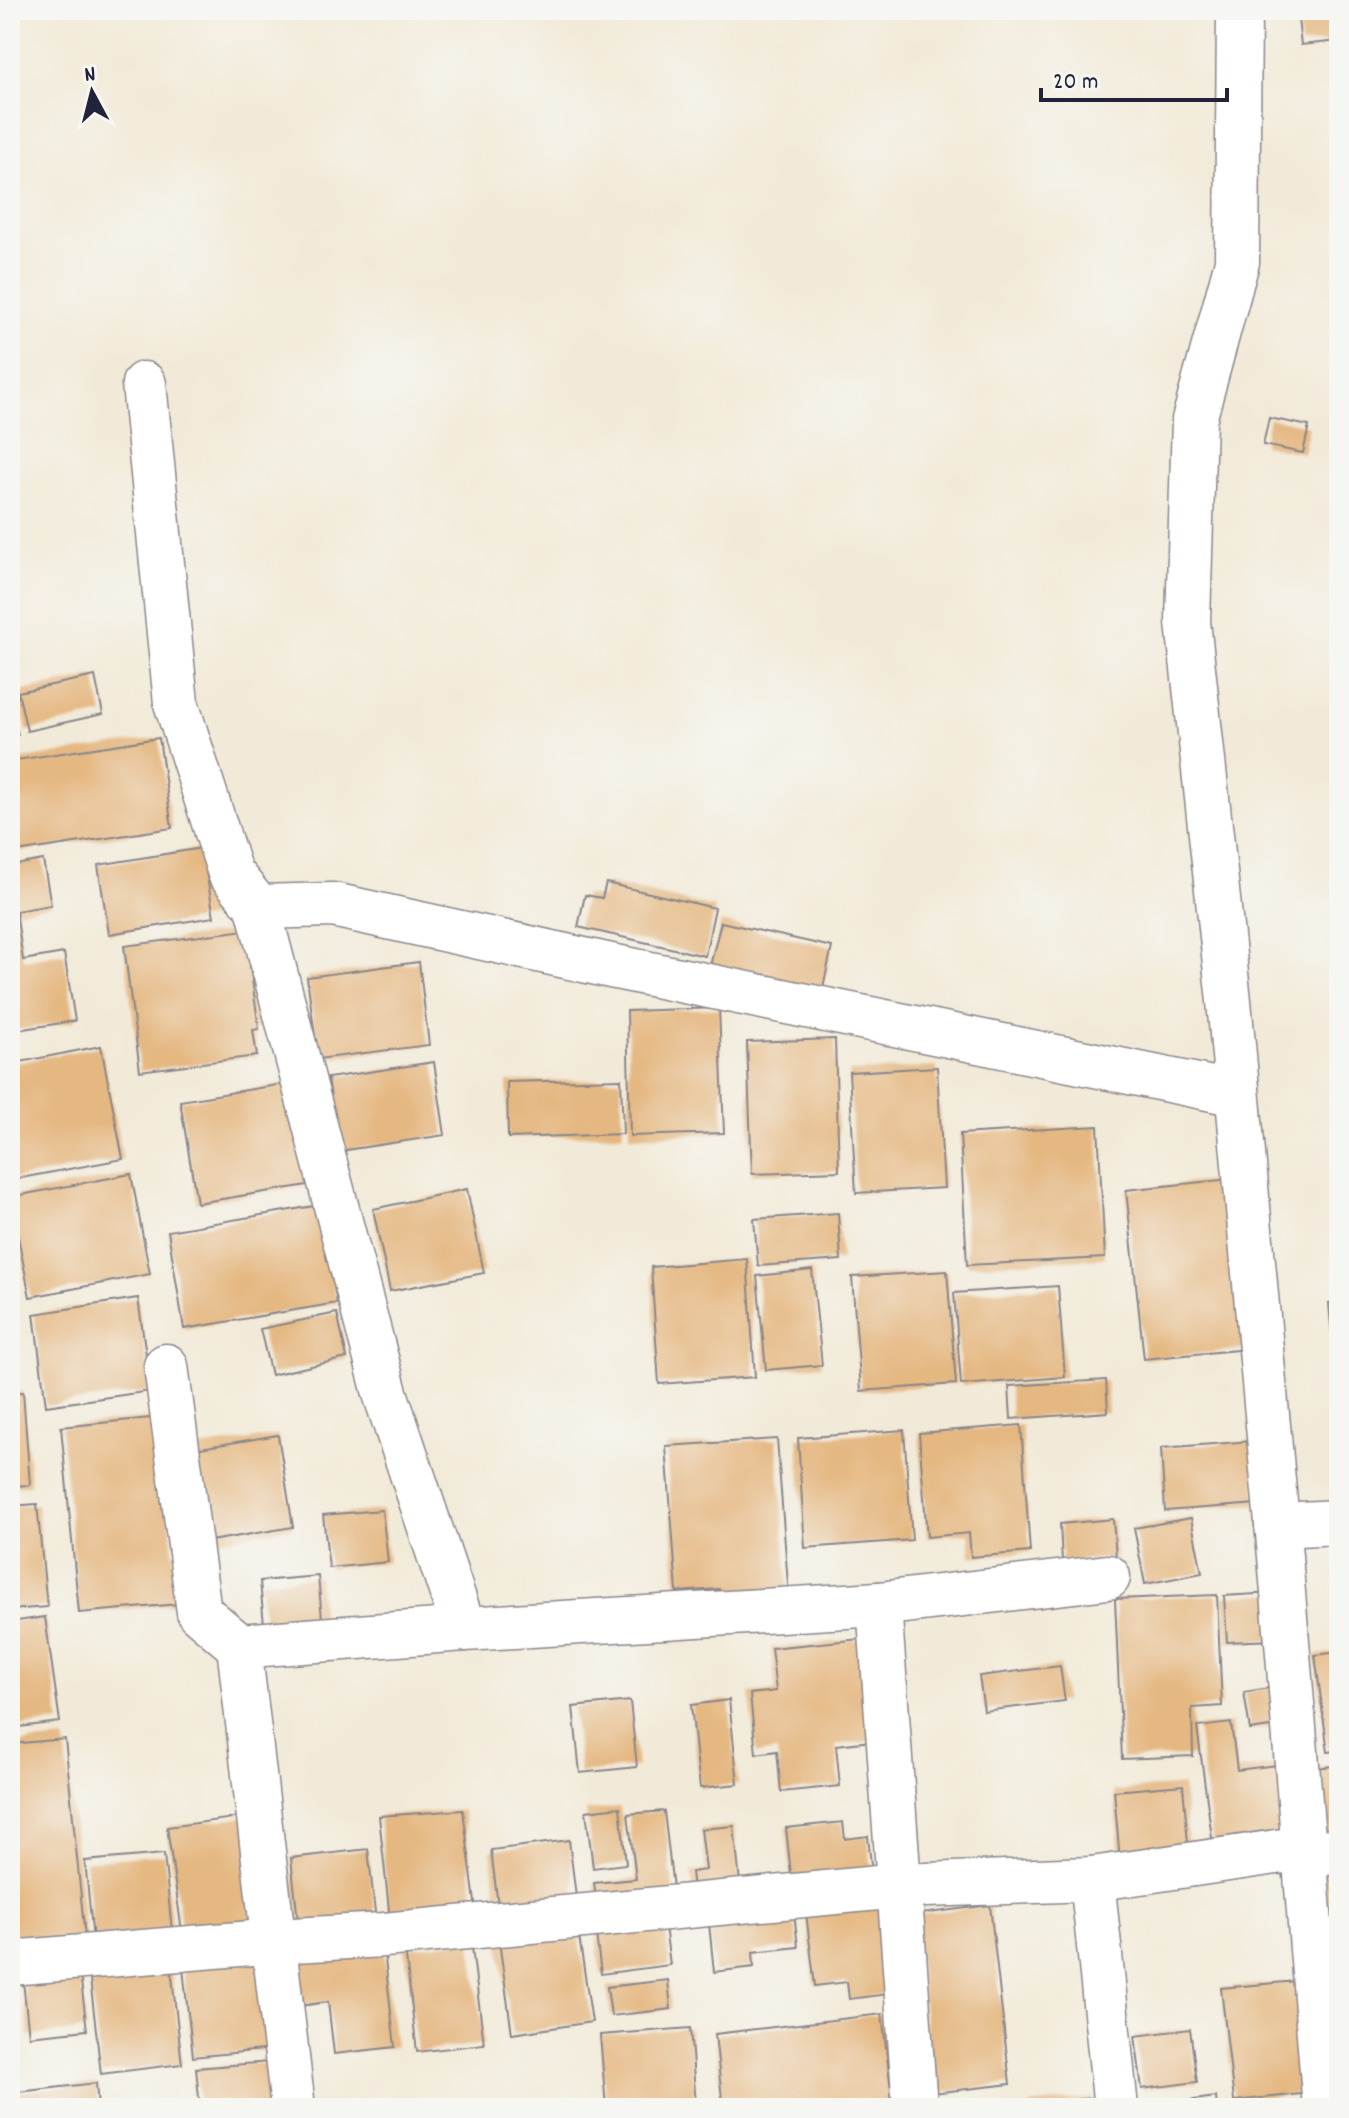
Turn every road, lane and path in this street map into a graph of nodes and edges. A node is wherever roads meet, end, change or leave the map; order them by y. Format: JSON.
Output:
{"nodes":[{"id":1,"x":1239,"y":10,"type":"edge"},
{"id":2,"x":144,"y":384,"type":"dead end"},
{"id":3,"x":258,"y":907,"type":"junction"},
{"id":4,"x":1237,"y":1094,"type":"junction"},
{"id":5,"x":166,"y":1366,"type":"dead end"},
{"id":6,"x":1339,"y":1522,"type":"edge"},
{"id":7,"x":1277,"y":1525,"type":"junction"},
{"id":8,"x":1108,"y":1577,"type":"dead end"},
{"id":9,"x":879,"y":1604,"type":"junction"},
{"id":10,"x":464,"y":1629,"type":"junction"},
{"id":11,"x":239,"y":1646,"type":"junction"},
{"id":12,"x":1321,"y":1851,"type":"edge"},
{"id":13,"x":1092,"y":1879,"type":"junction"},
{"id":14,"x":899,"y":1886,"type":"junction"},
{"id":15,"x":275,"y":1941,"type":"junction"},
{"id":16,"x":10,"y":1963,"type":"edge"},
{"id":17,"x":293,"y":2108,"type":"edge"},
{"id":18,"x":915,"y":2108,"type":"edge"},
{"id":19,"x":1116,"y":2108,"type":"edge"},
{"id":20,"x":1325,"y":2108,"type":"edge"}],
"edges":[{"from":1,"to":4,"type":"street"},
{"from":2,"to":3,"type":"street"},
{"from":3,"to":4,"type":"street"},
{"from":3,"to":10,"type":"street"},
{"from":4,"to":7,"type":"street"},
{"from":5,"to":11,"type":"street"},
{"from":6,"to":7,"type":"street"},
{"from":7,"to":12,"type":"street"},
{"from":8,"to":9,"type":"street"},
{"from":9,"to":10,"type":"street"},
{"from":9,"to":14,"type":"street"},
{"from":10,"to":11,"type":"street"},
{"from":11,"to":15,"type":"street"},
{"from":12,"to":13,"type":"street"},
{"from":12,"to":20,"type":"street"},
{"from":13,"to":14,"type":"street"},
{"from":13,"to":19,"type":"street"},
{"from":14,"to":15,"type":"street"},
{"from":14,"to":18,"type":"street"},
{"from":15,"to":16,"type":"street"},
{"from":15,"to":17,"type":"street"}]}
